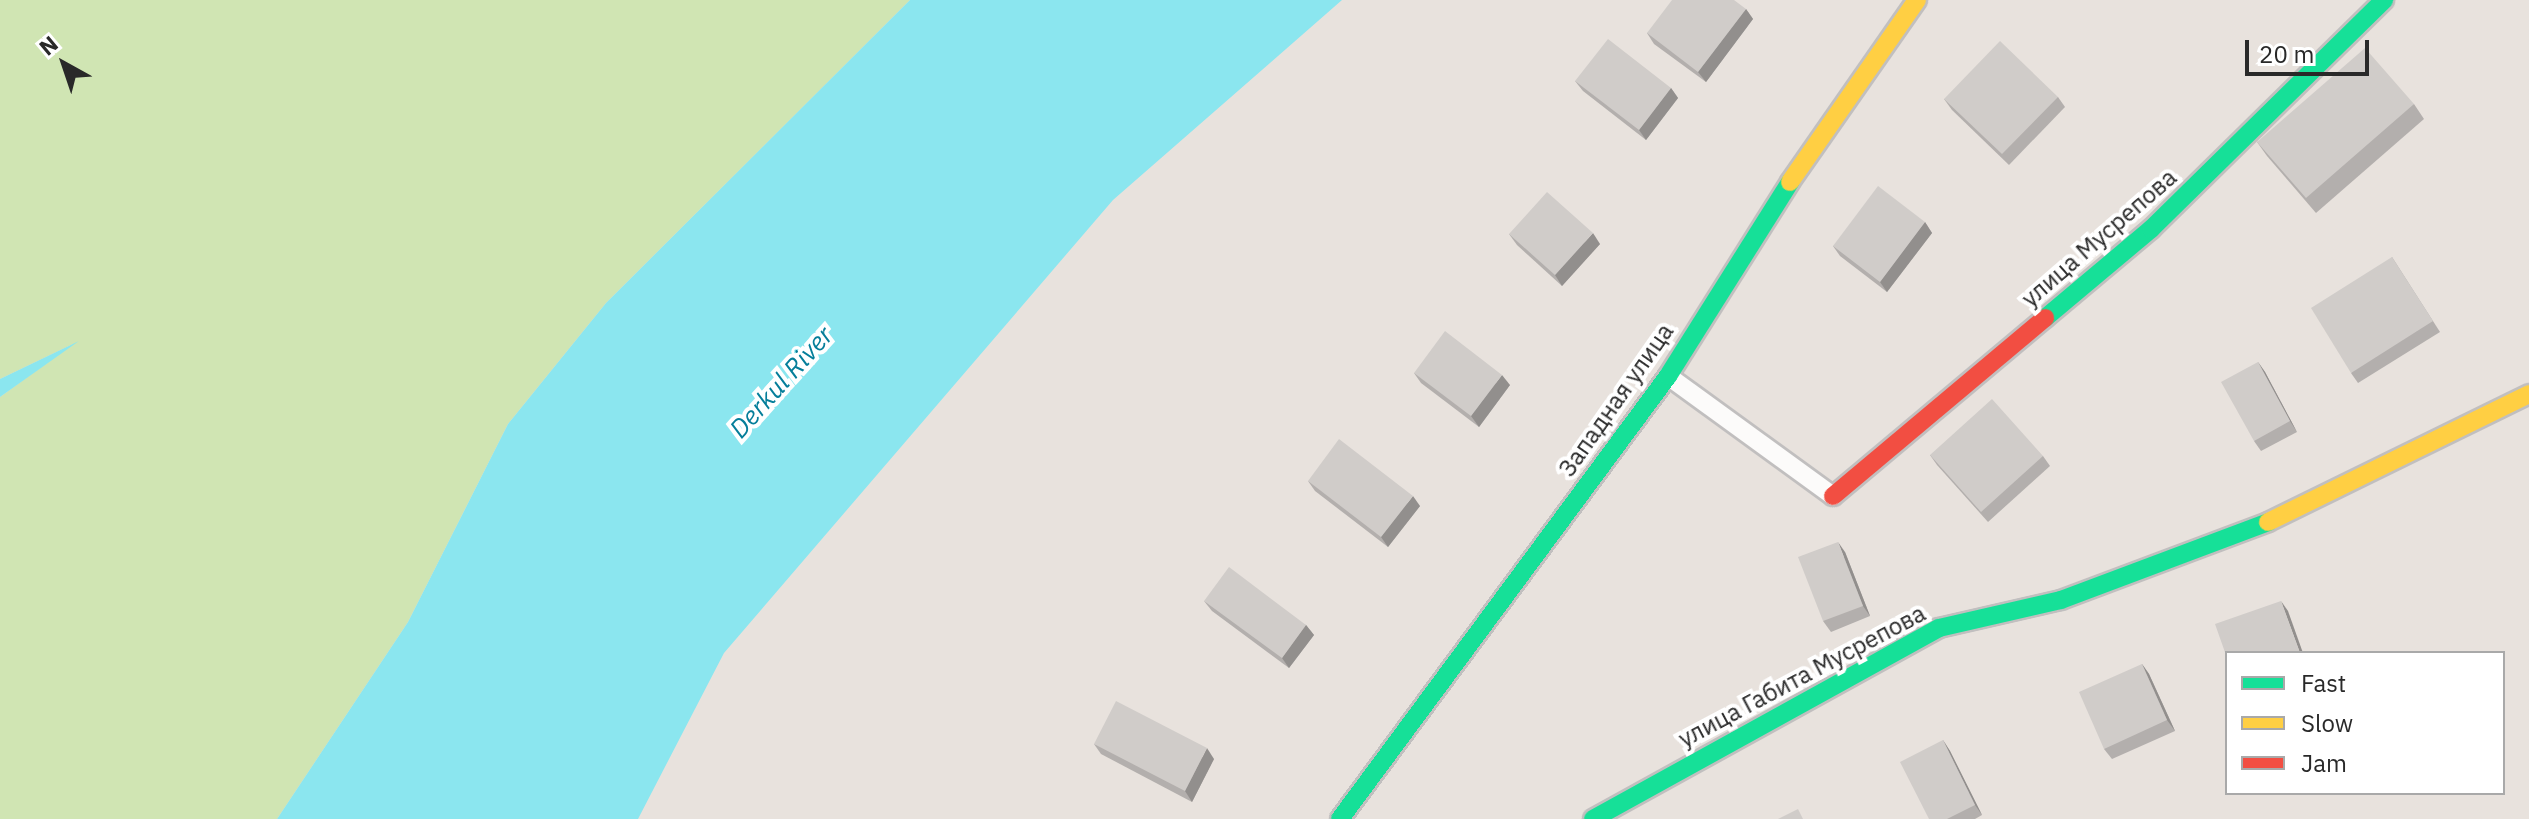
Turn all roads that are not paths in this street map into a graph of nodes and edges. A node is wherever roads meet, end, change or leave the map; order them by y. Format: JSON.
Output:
{"nodes":[{"id":1,"x":1917,"y":0,"type":"edge"},
{"id":2,"x":2384,"y":0,"type":"edge"},
{"id":3,"x":1668,"y":376,"type":"junction"},
{"id":4,"x":2529,"y":394,"type":"edge"},
{"id":5,"x":1833,"y":496,"type":"joint"},
{"id":6,"x":1340,"y":819,"type":"edge"},
{"id":7,"x":1593,"y":819,"type":"edge"}],
"edges":[{"from":1,"to":3,"type":"street","name":"Западная улица"},
{"from":2,"to":5,"type":"street","name":"улица Мусрепова"},
{"from":3,"to":5,"type":"lane"},
{"from":3,"to":6,"type":"street","name":"Западная улица"},
{"from":4,"to":7,"type":"street","name":"улица Габита Мусрепова"}]}
